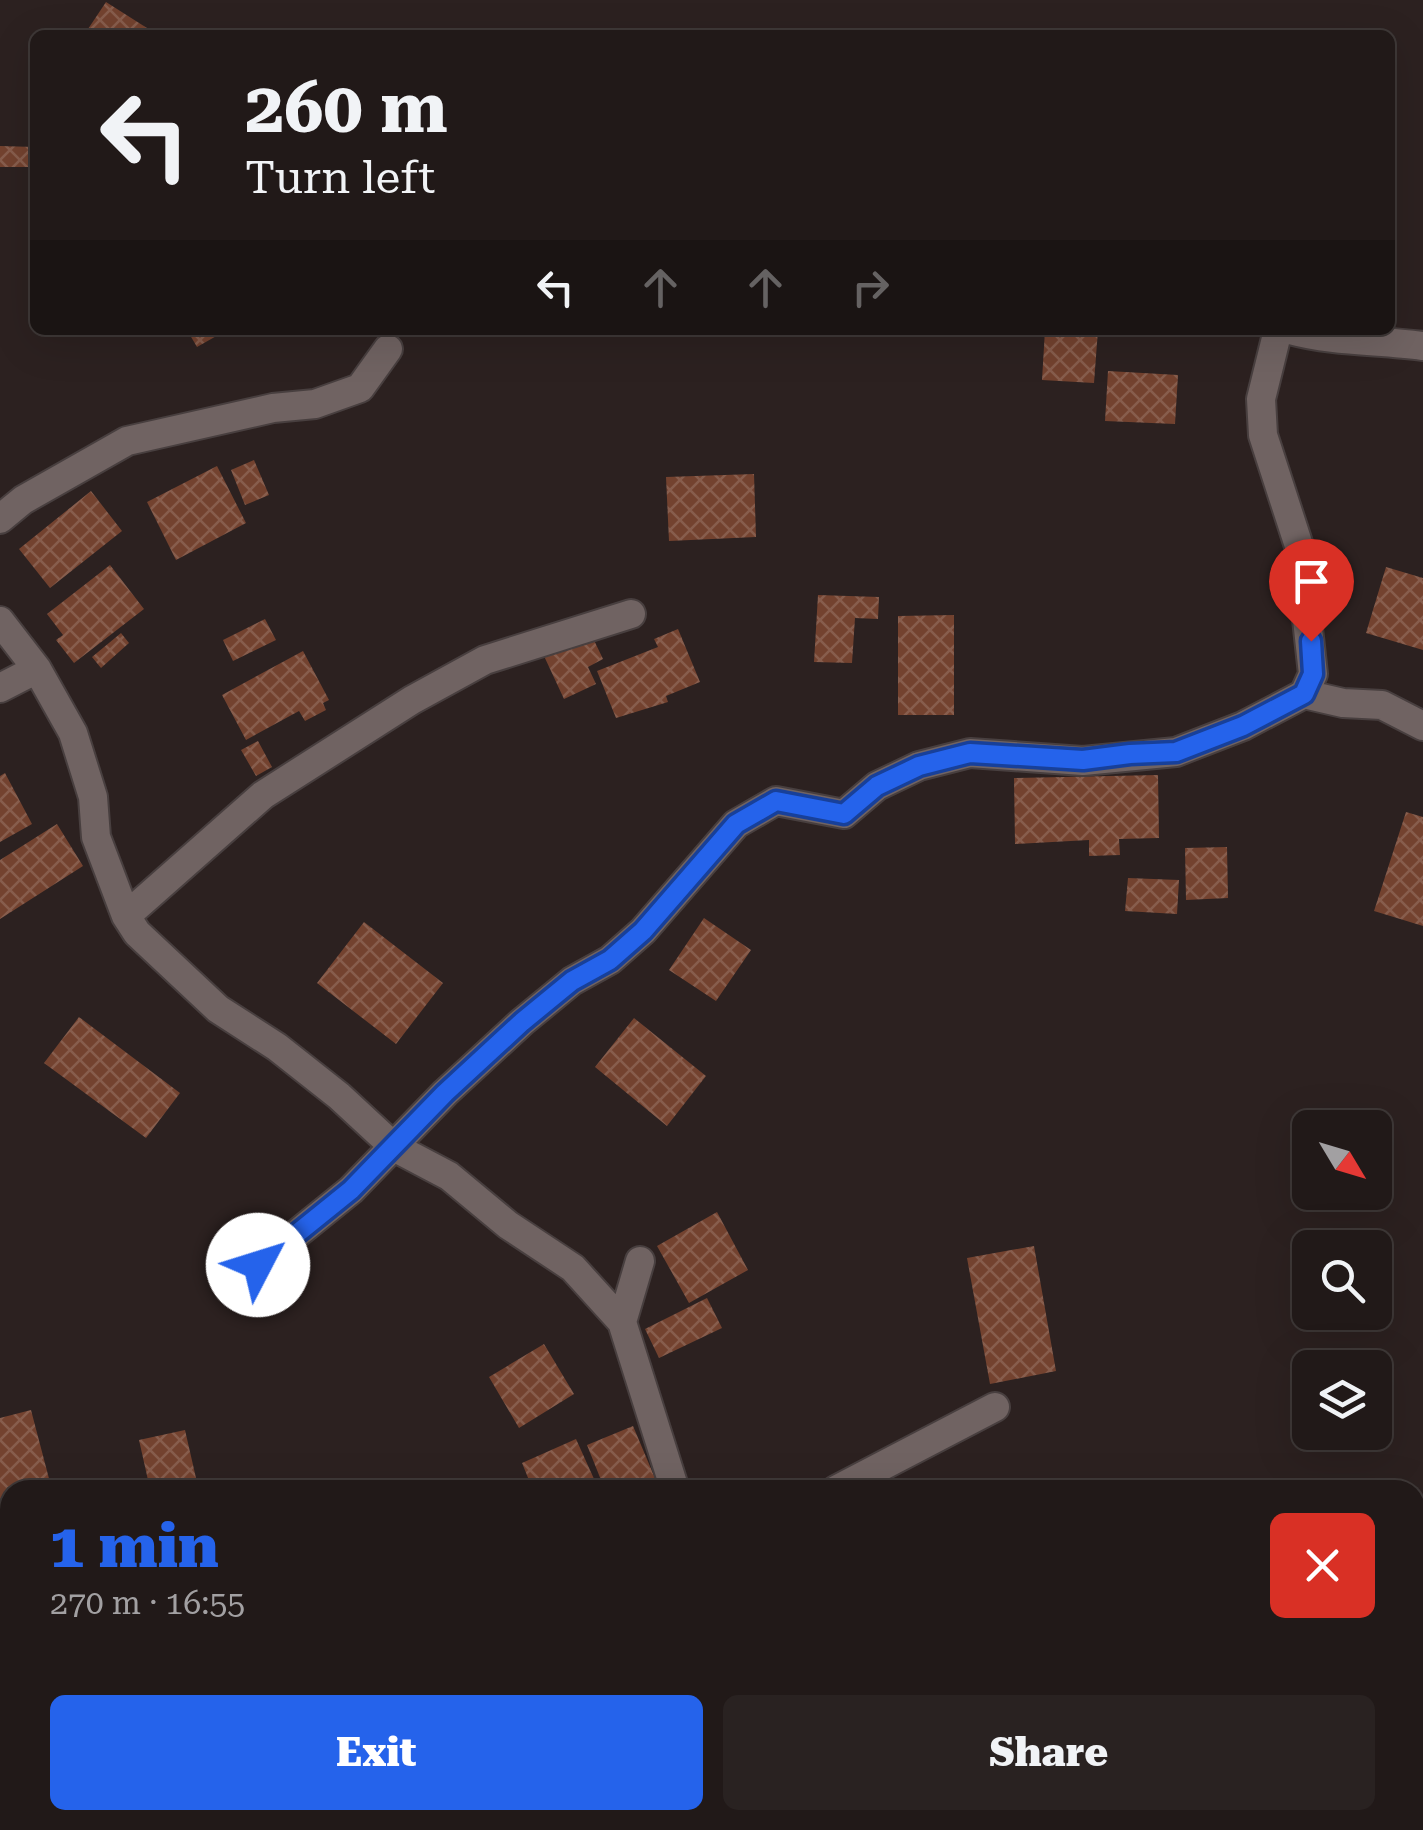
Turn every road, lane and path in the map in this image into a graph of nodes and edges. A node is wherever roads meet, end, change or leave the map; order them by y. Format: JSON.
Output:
{"nodes":[{"id":1,"x":1277,"y":335,"type":"edge"},
{"id":2,"x":1308,"y":335,"type":"edge"},
{"id":3,"x":1423,"y":346,"type":"edge"},
{"id":4,"x":388,"y":349,"type":"dead end"},
{"id":5,"x":0,"y":519,"type":"edge"},
{"id":6,"x":631,"y":614,"type":"dead end"},
{"id":7,"x":0,"y":621,"type":"edge"},
{"id":8,"x":36,"y":669,"type":"junction"},
{"id":9,"x":0,"y":688,"type":"edge"},
{"id":10,"x":1304,"y":694,"type":"junction"},
{"id":11,"x":1423,"y":726,"type":"edge"},
{"id":12,"x":126,"y":916,"type":"junction"},
{"id":13,"x":394,"y":1147,"type":"junction"},
{"id":14,"x":640,"y":1261,"type":"dead end"},
{"id":15,"x":258,"y":1265,"type":"dead end"},
{"id":16,"x":622,"y":1322,"type":"junction"},
{"id":17,"x":995,"y":1407,"type":"dead end"},
{"id":18,"x":672,"y":1480,"type":"edge"},
{"id":19,"x":855,"y":1480,"type":"edge"}],
"edges":[{"from":1,"to":10,"type":"street"},
{"from":2,"to":3,"type":"street"},
{"from":4,"to":5,"type":"street"},
{"from":6,"to":12,"type":"street"},
{"from":7,"to":8,"type":"street"},
{"from":8,"to":9,"type":"street"},
{"from":8,"to":12,"type":"street"},
{"from":10,"to":11,"type":"street"},
{"from":10,"to":13,"type":"street"},
{"from":12,"to":13,"type":"street"},
{"from":13,"to":15,"type":"street"},
{"from":13,"to":16,"type":"street"},
{"from":14,"to":16,"type":"street"},
{"from":16,"to":18,"type":"street"},
{"from":17,"to":19,"type":"street"}]}
